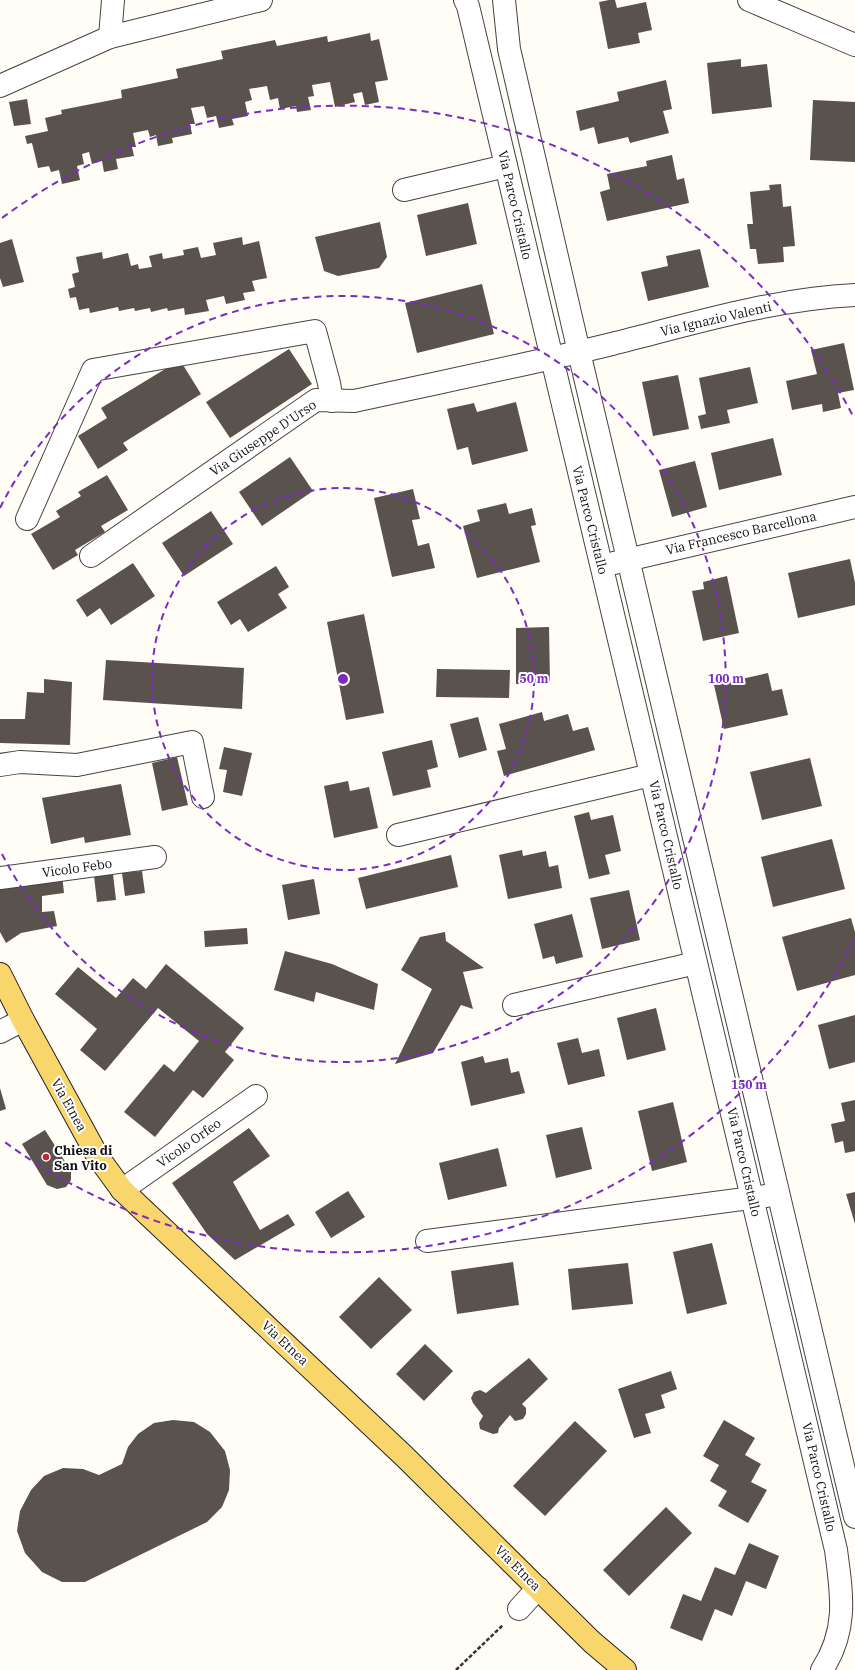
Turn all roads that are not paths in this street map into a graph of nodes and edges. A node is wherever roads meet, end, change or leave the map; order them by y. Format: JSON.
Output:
{"nodes":[{"id":1,"x":113,"y":0,"type":"edge"},
{"id":2,"x":261,"y":0,"type":"edge"},
{"id":3,"x":465,"y":0,"type":"edge"},
{"id":4,"x":504,"y":0,"type":"edge"},
{"id":5,"x":750,"y":0,"type":"edge"},
{"id":6,"x":110,"y":37,"type":"junction"},
{"id":7,"x":855,"y":45,"type":"edge"},
{"id":8,"x":0,"y":86,"type":"edge"},
{"id":9,"x":506,"y":166,"type":"junction"},
{"id":10,"x":404,"y":190,"type":"dead end"},
{"id":11,"x":855,"y":295,"type":"edge"},
{"id":12,"x":579,"y":352,"type":"junction"},
{"id":13,"x":551,"y":358,"type":"junction"},
{"id":14,"x":332,"y":401,"type":"junction"},
{"id":15,"x":855,"y":507,"type":"edge"},
{"id":16,"x":27,"y":519,"type":"dead end"},
{"id":17,"x":91,"y":556,"type":"dead end"},
{"id":18,"x":628,"y":559,"type":"junction"},
{"id":19,"x":601,"y":566,"type":"junction"},
{"id":20,"x":0,"y":765,"type":"edge"},
{"id":21,"x":651,"y":775,"type":"junction"},
{"id":22,"x":203,"y":797,"type":"dead end"},
{"id":23,"x":398,"y":835,"type":"dead end"},
{"id":24,"x":155,"y":857,"type":"dead end"},
{"id":25,"x":0,"y":878,"type":"edge"},
{"id":26,"x":696,"y":962,"type":"junction"},
{"id":27,"x":0,"y":974,"type":"edge"},
{"id":28,"x":514,"y":1005,"type":"dead end"},
{"id":29,"x":23,"y":1020,"type":"junction"},
{"id":30,"x":0,"y":1032,"type":"edge"},
{"id":31,"x":256,"y":1096,"type":"dead end"},
{"id":32,"x":122,"y":1190,"type":"junction"},
{"id":33,"x":779,"y":1194,"type":"junction"},
{"id":34,"x":752,"y":1198,"type":"junction"},
{"id":35,"x":427,"y":1241,"type":"dead end"},
{"id":36,"x":855,"y":1517,"type":"edge"},
{"id":37,"x":538,"y":1588,"type":"junction"},
{"id":38,"x":519,"y":1609,"type":"road end"},
{"id":39,"x":625,"y":1670,"type":"edge"},
{"id":40,"x":822,"y":1670,"type":"edge"}],
"edges":[{"from":1,"to":6,"type":"street"},
{"from":2,"to":6,"type":"street"},
{"from":3,"to":9,"type":"street","name":"Via Parco Cristallo"},
{"from":4,"to":12,"type":"street","name":"Via Parco Cristallo"},
{"from":5,"to":7,"type":"street"},
{"from":6,"to":8,"type":"street"},
{"from":9,"to":10,"type":"street"},
{"from":9,"to":13,"type":"street","name":"Via Parco Cristallo"},
{"from":11,"to":12,"type":"street","name":"Via Ignazio Valenti"},
{"from":12,"to":13,"type":"street","name":"Via Ignazio Valenti"},
{"from":12,"to":18,"type":"street","name":"Via Parco Cristallo"},
{"from":13,"to":14,"type":"street","name":"Via Giuseppe D'Urso"},
{"from":13,"to":19,"type":"street","name":"Via Parco Cristallo"},
{"from":14,"to":16,"type":"street"},
{"from":14,"to":17,"type":"street","name":"Via Giuseppe D'Urso"},
{"from":15,"to":18,"type":"street","name":"Via Francesco Barcellona"},
{"from":18,"to":19,"type":"street","name":"Via Francesco Barcellona"},
{"from":18,"to":33,"type":"street","name":"Via Parco Cristallo"},
{"from":19,"to":21,"type":"street","name":"Via Parco Cristallo"},
{"from":20,"to":22,"type":"street"},
{"from":21,"to":23,"type":"street"},
{"from":21,"to":26,"type":"street","name":"Via Parco Cristallo"},
{"from":24,"to":25,"type":"street","name":"Vicolo Febo"},
{"from":26,"to":28,"type":"street"},
{"from":26,"to":34,"type":"street","name":"Via Parco Cristallo"},
{"from":27,"to":29,"type":"main road","name":"Via Etnea"},
{"from":29,"to":30,"type":"street"},
{"from":29,"to":32,"type":"main road","name":"Via Etnea"},
{"from":31,"to":32,"type":"street","name":"Vicolo Orfeo"},
{"from":32,"to":37,"type":"main road","name":"Via Etnea"},
{"from":33,"to":34,"type":"street"},
{"from":33,"to":36,"type":"street","name":"Via Parco Cristallo"},
{"from":34,"to":35,"type":"street"},
{"from":34,"to":40,"type":"street","name":"Via Parco Cristallo"},
{"from":37,"to":38,"type":"street"},
{"from":37,"to":39,"type":"main road","name":"Via Etnea"}]}
